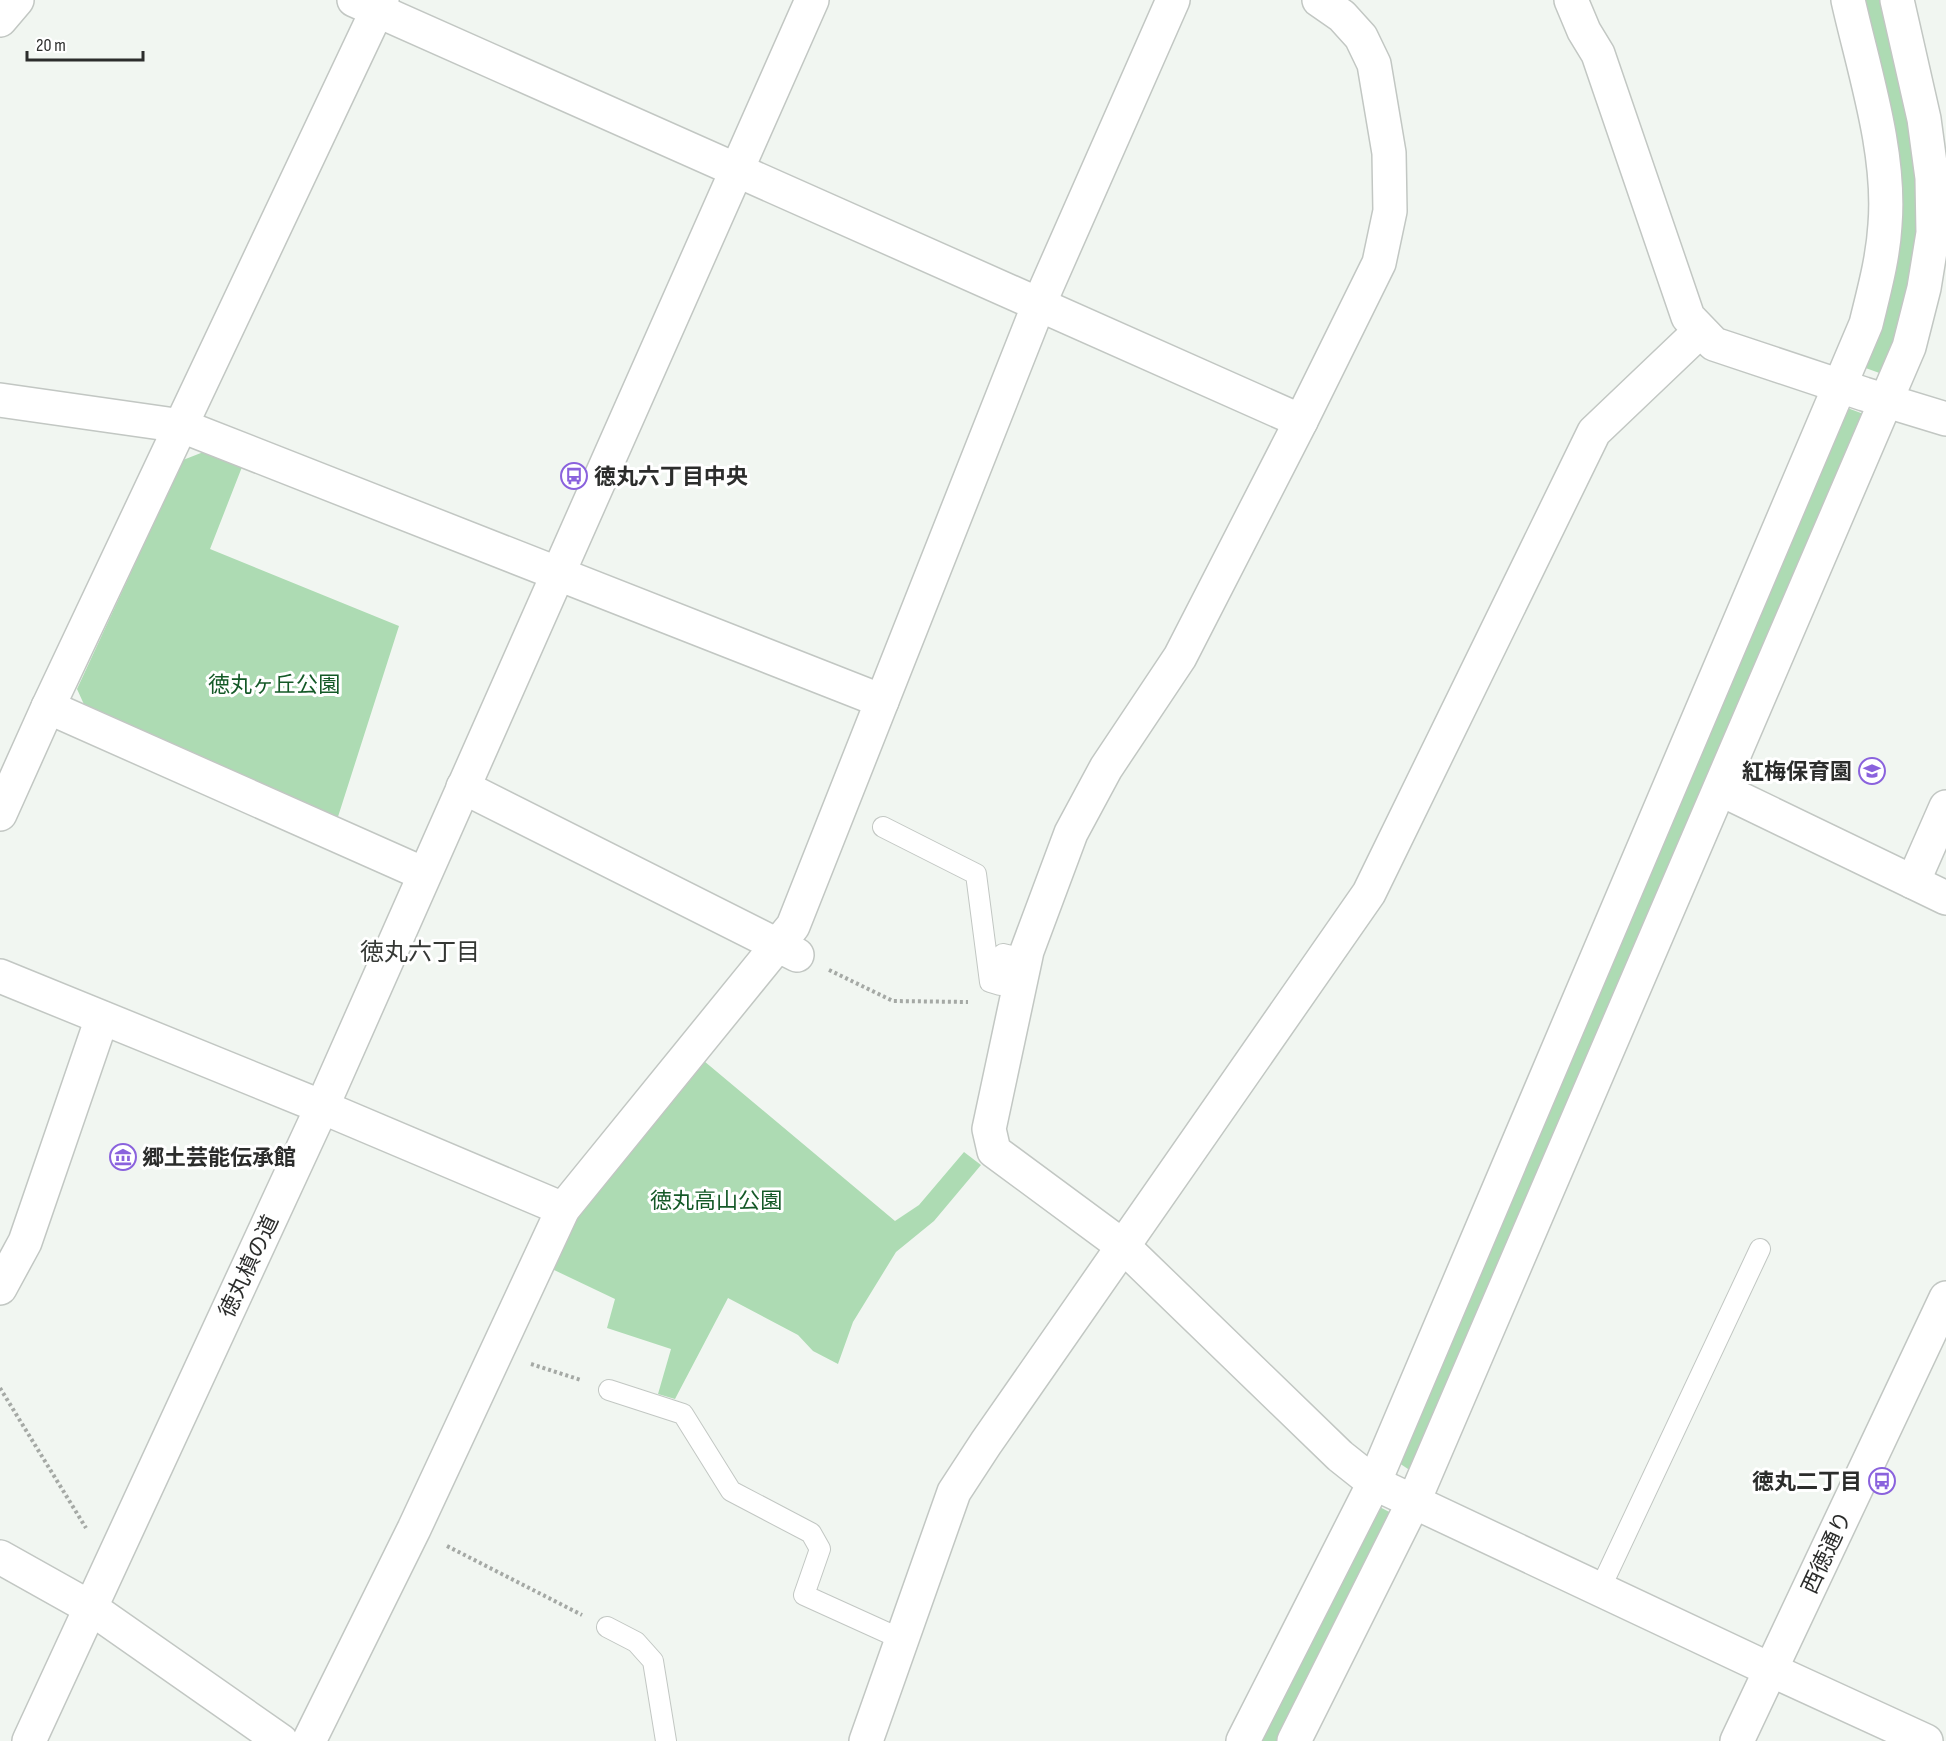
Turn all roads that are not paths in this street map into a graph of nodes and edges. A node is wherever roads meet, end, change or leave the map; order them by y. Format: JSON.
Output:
{"nodes":[{"id":1,"x":17,"y":0,"type":"edge"},
{"id":2,"x":812,"y":0,"type":"edge"},
{"id":3,"x":1173,"y":0,"type":"edge"},
{"id":4,"x":1319,"y":0,"type":"edge"},
{"id":5,"x":1571,"y":0,"type":"edge"},
{"id":6,"x":1848,"y":0,"type":"edge"},
{"id":7,"x":1897,"y":0,"type":"edge"},
{"id":8,"x":371,"y":3,"type":"edge"},
{"id":9,"x":0,"y":20,"type":"edge"},
{"id":10,"x":737,"y":170,"type":"junction"},
{"id":11,"x":1039,"y":304,"type":"junction"},
{"id":12,"x":1701,"y":331,"type":"junction"},
{"id":13,"x":1840,"y":387,"type":"junction"},
{"id":14,"x":0,"y":400,"type":"edge"},
{"id":15,"x":1887,"y":401,"type":"junction"},
{"id":16,"x":1946,"y":419,"type":"edge"},
{"id":17,"x":1301,"y":422,"type":"junction"},
{"id":18,"x":182,"y":426,"type":"junction"},
{"id":19,"x":557,"y":574,"type":"junction"},
{"id":20,"x":882,"y":702,"type":"junction"},
{"id":21,"x":48,"y":707,"type":"junction"},
{"id":22,"x":463,"y":787,"type":"junction"},
{"id":23,"x":1720,"y":789,"type":"junction"},
{"id":24,"x":1946,"y":807,"type":"edge"},
{"id":25,"x":0,"y":814,"type":"edge"},
{"id":26,"x":883,"y":826,"type":"dead end"},
{"id":27,"x":424,"y":874,"type":"junction"},
{"id":28,"x":1913,"y":882,"type":"junction"},
{"id":29,"x":1946,"y":898,"type":"edge"},
{"id":30,"x":789,"y":950,"type":"junction"},
{"id":31,"x":1025,"y":959,"type":"junction"},
{"id":32,"x":0,"y":976,"type":"edge"},
{"id":33,"x":102,"y":1018,"type":"junction"},
{"id":34,"x":322,"y":1107,"type":"junction"},
{"id":35,"x":563,"y":1209,"type":"junction"},
{"id":36,"x":1124,"y":1247,"type":"junction"},
{"id":37,"x":1760,"y":1249,"type":"dead end"},
{"id":38,"x":0,"y":1288,"type":"edge"},
{"id":39,"x":1946,"y":1298,"type":"edge"},
{"id":40,"x":609,"y":1390,"type":"dead end"},
{"id":41,"x":1374,"y":1483,"type":"junction"},
{"id":42,"x":1413,"y":1503,"type":"junction"},
{"id":43,"x":0,"y":1557,"type":"edge"},
{"id":44,"x":1600,"y":1589,"type":"junction"},
{"id":45,"x":91,"y":1608,"type":"junction"},
{"id":46,"x":607,"y":1627,"type":"dead end"},
{"id":47,"x":901,"y":1639,"type":"junction"},
{"id":48,"x":1771,"y":1670,"type":"junction"},
{"id":49,"x":29,"y":1741,"type":"edge"},
{"id":50,"x":281,"y":1741,"type":"edge"},
{"id":51,"x":309,"y":1741,"type":"edge"},
{"id":52,"x":666,"y":1741,"type":"edge"},
{"id":53,"x":866,"y":1741,"type":"edge"},
{"id":54,"x":1243,"y":1741,"type":"edge"},
{"id":55,"x":1294,"y":1741,"type":"edge"},
{"id":56,"x":1737,"y":1741,"type":"edge"},
{"id":57,"x":1926,"y":1741,"type":"edge"}],
"edges":[{"from":1,"to":9,"type":"street"},
{"from":2,"to":10,"type":"street","name":"徳丸槙の道"},
{"from":3,"to":11,"type":"street"},
{"from":4,"to":17,"type":"street"},
{"from":5,"to":12,"type":"street"},
{"from":6,"to":13,"type":"street"},
{"from":7,"to":15,"type":"street"},
{"from":8,"to":10,"type":"street"},
{"from":8,"to":18,"type":"street"},
{"from":10,"to":11,"type":"street"},
{"from":10,"to":19,"type":"street","name":"徳丸槙の道"},
{"from":11,"to":17,"type":"street"},
{"from":11,"to":20,"type":"street"},
{"from":12,"to":13,"type":"street"},
{"from":12,"to":36,"type":"street"},
{"from":13,"to":15,"type":"street"},
{"from":13,"to":41,"type":"street"},
{"from":14,"to":18,"type":"street"},
{"from":15,"to":16,"type":"street"},
{"from":15,"to":23,"type":"street"},
{"from":17,"to":31,"type":"street"},
{"from":18,"to":19,"type":"street"},
{"from":18,"to":21,"type":"street"},
{"from":19,"to":20,"type":"street"},
{"from":19,"to":22,"type":"street","name":"徳丸槙の道"},
{"from":20,"to":30,"type":"street"},
{"from":21,"to":25,"type":"street"},
{"from":21,"to":27,"type":"street"},
{"from":22,"to":27,"type":"street","name":"徳丸槙の道"},
{"from":22,"to":30,"type":"street"},
{"from":23,"to":28,"type":"street"},
{"from":23,"to":42,"type":"street"},
{"from":24,"to":28,"type":"street"},
{"from":26,"to":31,"type":"lane"},
{"from":27,"to":34,"type":"street","name":"徳丸槙の道"},
{"from":28,"to":29,"type":"street"},
{"from":30,"to":35,"type":"street"},
{"from":31,"to":36,"type":"street"},
{"from":32,"to":33,"type":"street"},
{"from":33,"to":34,"type":"street"},
{"from":33,"to":38,"type":"street"},
{"from":34,"to":35,"type":"street"},
{"from":34,"to":45,"type":"street","name":"徳丸槙の道"},
{"from":35,"to":51,"type":"street"},
{"from":36,"to":41,"type":"street"},
{"from":36,"to":47,"type":"street"},
{"from":37,"to":44,"type":"lane"},
{"from":39,"to":48,"type":"street","name":"西徳通り"},
{"from":40,"to":47,"type":"lane"},
{"from":41,"to":42,"type":"street"},
{"from":41,"to":54,"type":"street"},
{"from":42,"to":44,"type":"street"},
{"from":42,"to":55,"type":"street"},
{"from":43,"to":45,"type":"street"},
{"from":44,"to":48,"type":"street"},
{"from":45,"to":49,"type":"street","name":"徳丸槙の道"},
{"from":45,"to":50,"type":"street"},
{"from":46,"to":52,"type":"lane"},
{"from":47,"to":53,"type":"street"},
{"from":48,"to":56,"type":"street","name":"西徳通り"},
{"from":48,"to":57,"type":"street"}]}
